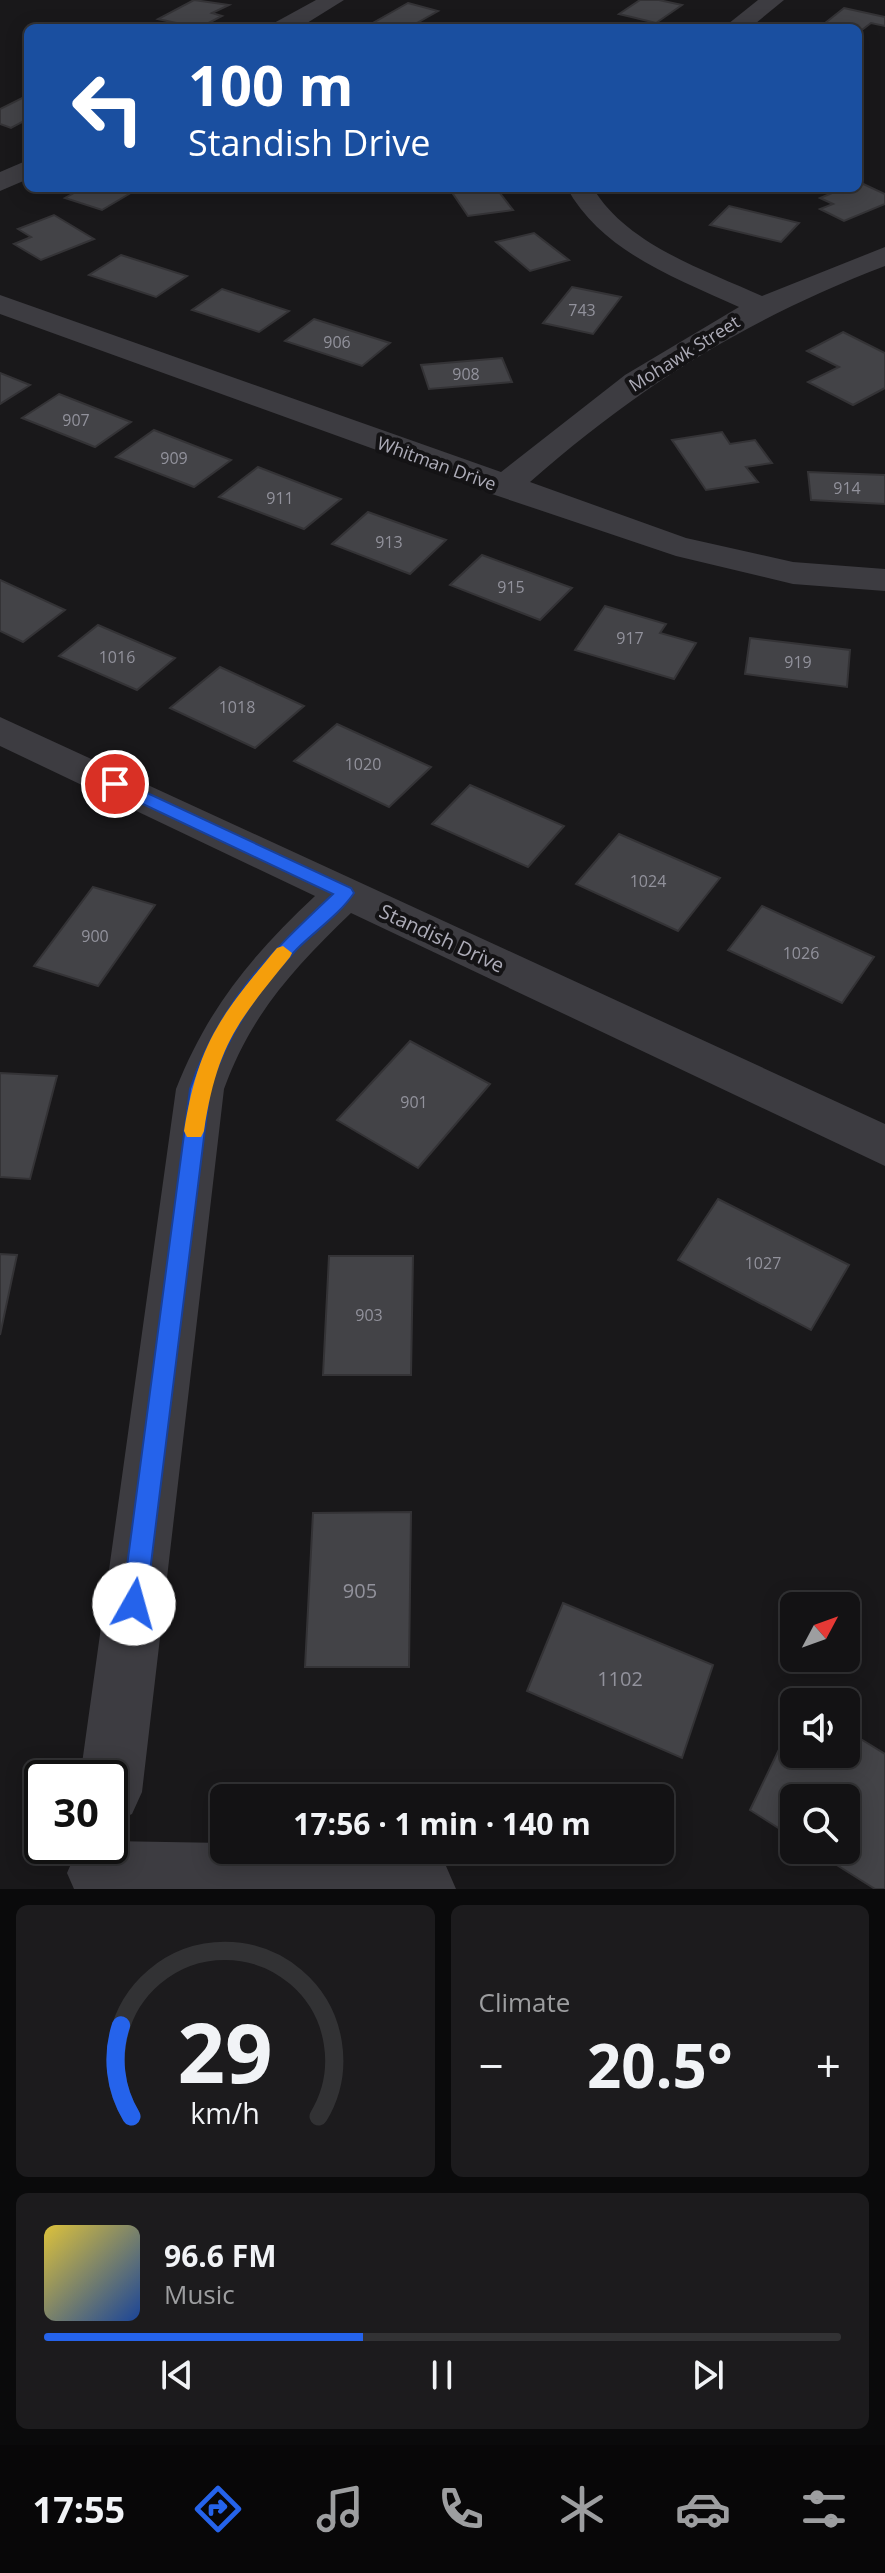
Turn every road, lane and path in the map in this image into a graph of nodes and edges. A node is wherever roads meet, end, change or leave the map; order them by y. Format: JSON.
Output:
{"nodes":[{"id":1,"x":333,"y":0,"type":"edge"},
{"id":2,"x":773,"y":0,"type":"edge"},
{"id":3,"x":289,"y":24,"type":"edge"},
{"id":4,"x":740,"y":24,"type":"edge"},
{"id":5,"x":24,"y":170,"type":"edge"},
{"id":6,"x":0,"y":183,"type":"edge"},
{"id":7,"x":581,"y":192,"type":"edge"},
{"id":8,"x":885,"y":256,"type":"edge"},
{"id":9,"x":0,"y":304,"type":"edge"},
{"id":10,"x":762,"y":307,"type":"junction"},
{"id":11,"x":504,"y":487,"type":"junction"},
{"id":12,"x":885,"y":580,"type":"edge"},
{"id":13,"x":0,"y":730,"type":"edge"},
{"id":14,"x":345,"y":893,"type":"junction"},
{"id":15,"x":885,"y":1146,"type":"edge"},
{"id":16,"x":114,"y":1760,"type":"edge"},
{"id":17,"x":100,"y":1869,"type":"edge"},
{"id":18,"x":423,"y":1889,"type":"edge"}],
"edges":[{"from":1,"to":3,"type":"street"},
{"from":2,"to":4,"type":"street"},
{"from":5,"to":6,"type":"street"},
{"from":7,"to":10,"type":"street"},
{"from":8,"to":10,"type":"street","name":"Mohawk Street"},
{"from":9,"to":11,"type":"street","name":"Whitman Drive"},
{"from":10,"to":11,"type":"street","name":"Mohawk Street"},
{"from":11,"to":12,"type":"street","name":"Whitman Drive"},
{"from":13,"to":14,"type":"street","name":"Standish Drive"},
{"from":14,"to":15,"type":"street","name":"Standish Drive"},
{"from":14,"to":16,"type":"street"},
{"from":17,"to":18,"type":"street"}]}
